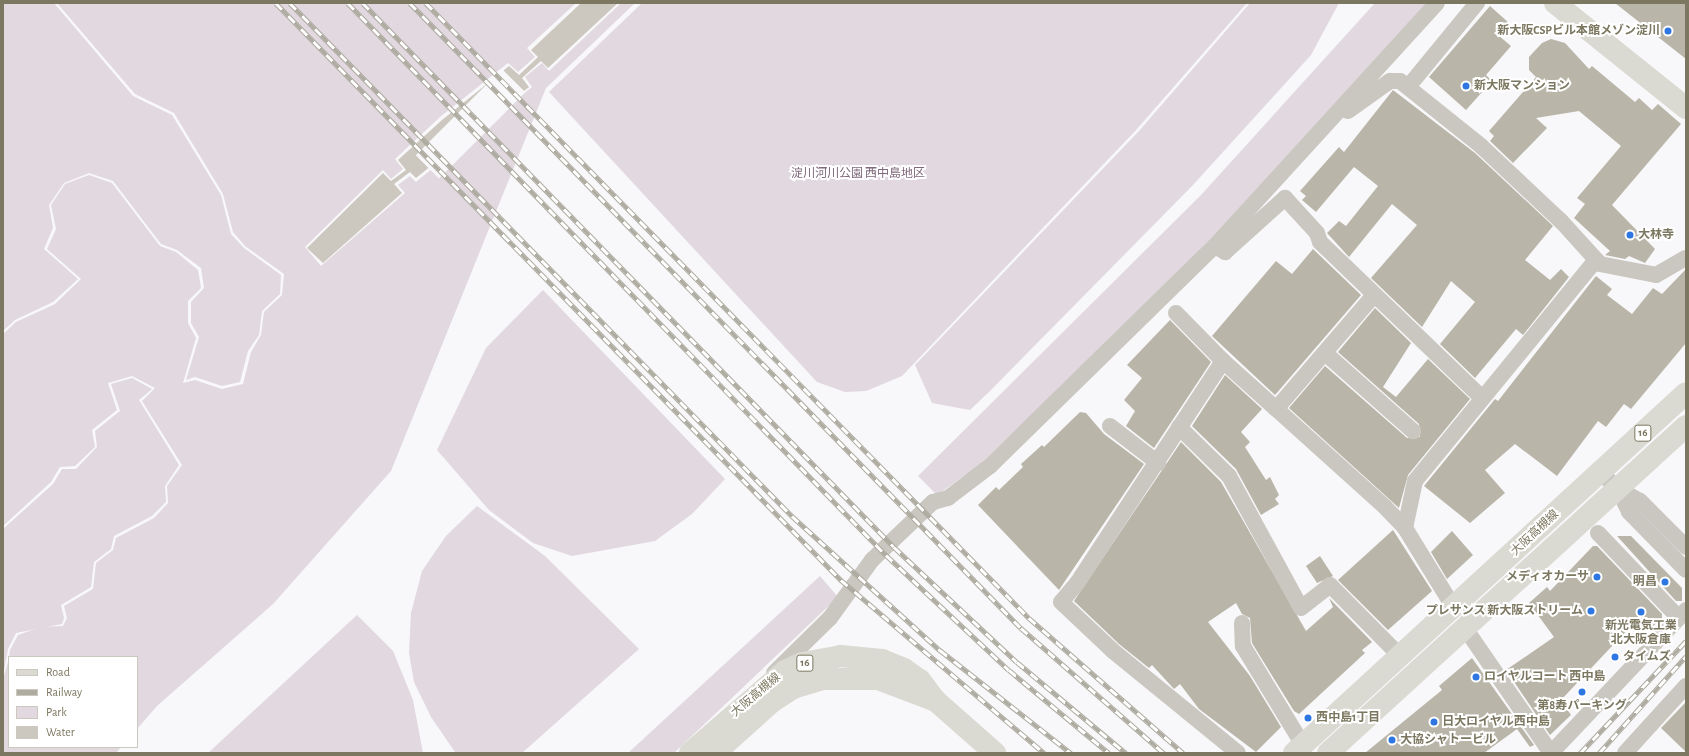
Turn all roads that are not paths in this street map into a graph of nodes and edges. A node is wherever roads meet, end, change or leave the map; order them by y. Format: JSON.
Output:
{"nodes":[{"id":1,"x":1437,"y":3,"type":"edge"},
{"id":2,"x":1477,"y":3,"type":"edge"},
{"id":3,"x":1554,"y":3,"type":"edge"},
{"id":4,"x":1408,"y":87,"type":"junction"},
{"id":5,"x":1686,"y":108,"type":"edge"},
{"id":6,"x":1340,"y":112,"type":"junction"},
{"id":7,"x":1215,"y":246,"type":"junction"},
{"id":8,"x":1686,"y":258,"type":"edge"},
{"id":9,"x":1596,"y":260,"type":"junction"},
{"id":10,"x":1374,"y":295,"type":"junction"},
{"id":11,"x":1176,"y":313,"type":"dead end"},
{"id":12,"x":1325,"y":353,"type":"junction"},
{"id":13,"x":1223,"y":361,"type":"junction"},
{"id":14,"x":1686,"y":393,"type":"edge"},
{"id":15,"x":1481,"y":397,"type":"junction"},
{"id":16,"x":1276,"y":409,"type":"junction"},
{"id":17,"x":1110,"y":426,"type":"dead end"},
{"id":18,"x":1686,"y":426,"type":"edge"},
{"id":19,"x":1179,"y":427,"type":"junction"},
{"id":20,"x":1413,"y":431,"type":"dead end"},
{"id":21,"x":1158,"y":463,"type":"junction"},
{"id":22,"x":1601,"y":473,"type":"junction"},
{"id":23,"x":1618,"y":489,"type":"junction"},
{"id":24,"x":1405,"y":528,"type":"junction"},
{"id":25,"x":1598,"y":533,"type":"dead end"},
{"id":26,"x":1686,"y":547,"type":"edge"},
{"id":27,"x":1686,"y":570,"type":"edge"},
{"id":28,"x":1454,"y":608,"type":"junction"},
{"id":29,"x":1682,"y":614,"type":"edge"},
{"id":30,"x":1242,"y":623,"type":"dead end"},
{"id":31,"x":1465,"y":628,"type":"junction"},
{"id":32,"x":1400,"y":656,"type":"junction"},
{"id":33,"x":1686,"y":686,"type":"edge"},
{"id":34,"x":750,"y":698,"type":"junction"},
{"id":35,"x":936,"y":702,"type":"junction"},
{"id":36,"x":1298,"y":749,"type":"edge"},
{"id":37,"x":690,"y":753,"type":"edge"},
{"id":38,"x":715,"y":753,"type":"edge"},
{"id":39,"x":994,"y":753,"type":"edge"},
{"id":40,"x":1238,"y":753,"type":"edge"},
{"id":41,"x":1328,"y":753,"type":"edge"},
{"id":42,"x":1551,"y":753,"type":"edge"},
{"id":43,"x":1625,"y":753,"type":"edge"}],
"edges":[{"from":1,"to":6,"type":"street"},
{"from":2,"to":4,"type":"street"},
{"from":3,"to":5,"type":"main road"},
{"from":4,"to":6,"type":"street"},
{"from":4,"to":9,"type":"street"},
{"from":6,"to":7,"type":"street"},
{"from":7,"to":10,"type":"street"},
{"from":7,"to":34,"type":"street"},
{"from":8,"to":9,"type":"street"},
{"from":9,"to":15,"type":"street"},
{"from":10,"to":12,"type":"street"},
{"from":10,"to":15,"type":"street"},
{"from":11,"to":13,"type":"street"},
{"from":12,"to":16,"type":"street"},
{"from":12,"to":20,"type":"street"},
{"from":13,"to":16,"type":"street"},
{"from":13,"to":19,"type":"street"},
{"from":14,"to":22,"type":"main road","name":"大阪高槻線","number":"16"},
{"from":15,"to":24,"type":"street"},
{"from":16,"to":24,"type":"street"},
{"from":17,"to":21,"type":"street"},
{"from":18,"to":23,"type":"main road","name":"大阪高槻線","number":"16"},
{"from":19,"to":21,"type":"street"},
{"from":19,"to":32,"type":"street"},
{"from":21,"to":40,"type":"street"},
{"from":22,"to":23,"type":"street"},
{"from":22,"to":28,"type":"main road","name":"大阪高槻線","number":"16"},
{"from":23,"to":26,"type":"street"},
{"from":23,"to":27,"type":"street"},
{"from":23,"to":31,"type":"main road","name":"大阪高槻線","number":"16"},
{"from":24,"to":28,"type":"street"},
{"from":25,"to":29,"type":"street"},
{"from":28,"to":32,"type":"main road","name":"大阪高槻線","number":"16"},
{"from":29,"to":42,"type":"street"},
{"from":30,"to":36,"type":"street"},
{"from":31,"to":41,"type":"main road","name":"大阪高槻線","number":"16"},
{"from":31,"to":42,"type":"street"},
{"from":32,"to":36,"type":"main road","name":"大阪高槻線","number":"16"},
{"from":33,"to":43,"type":"street"},
{"from":34,"to":35,"type":"main road","name":"大阪高槻線","number":"16"},
{"from":34,"to":37,"type":"main road","name":"大阪高槻線","number":"16"},
{"from":35,"to":38,"type":"main road","name":"大阪高槻線","number":"16"},
{"from":35,"to":39,"type":"main road","name":"大阪高槻線","number":"16"}]}
